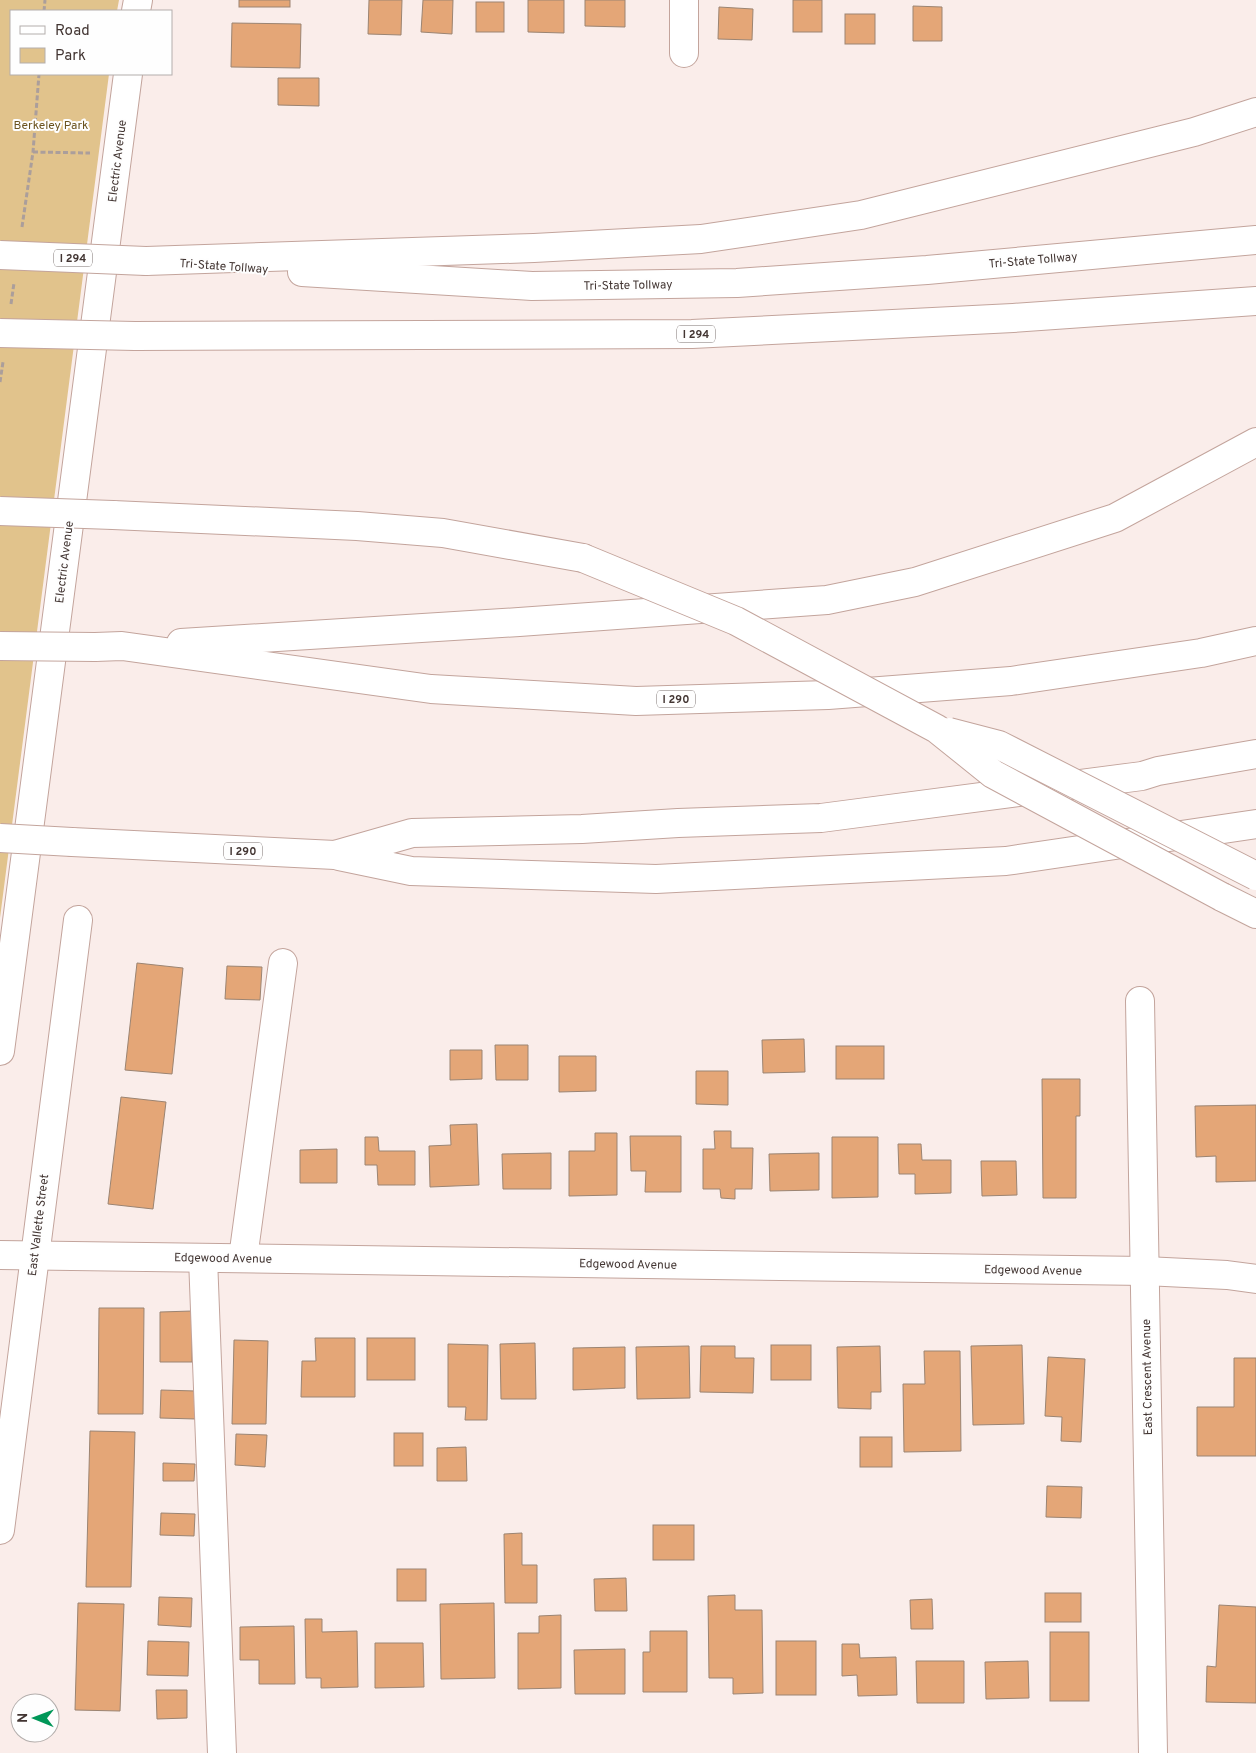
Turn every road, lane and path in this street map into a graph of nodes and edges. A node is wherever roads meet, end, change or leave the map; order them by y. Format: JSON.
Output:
{"nodes":[{"id":1,"x":684,"y":0,"type":"edge"},
{"id":2,"x":684,"y":53,"type":"dead end"},
{"id":3,"x":40,"y":75,"type":"edge"},
{"id":4,"x":128,"y":75,"type":"edge"},
{"id":5,"x":1256,"y":112,"type":"edge"},
{"id":6,"x":118,"y":152,"type":"junction"},
{"id":7,"x":1256,"y":240,"type":"edge"},
{"id":8,"x":0,"y":255,"type":"edge"},
{"id":9,"x":146,"y":261,"type":"junction"},
{"id":10,"x":1256,"y":301,"type":"edge"},
{"id":11,"x":0,"y":333,"type":"edge"},
{"id":12,"x":1256,"y":442,"type":"edge"},
{"id":13,"x":0,"y":511,"type":"edge"},
{"id":14,"x":1256,"y":641,"type":"edge"},
{"id":15,"x":0,"y":646,"type":"edge"},
{"id":16,"x":122,"y":646,"type":"junction"},
{"id":17,"x":938,"y":729,"type":"junction"},
{"id":18,"x":1256,"y":754,"type":"edge"},
{"id":19,"x":1256,"y":824,"type":"edge"},
{"id":20,"x":0,"y":838,"type":"edge"},
{"id":21,"x":335,"y":856,"type":"junction"},
{"id":22,"x":1256,"y":876,"type":"edge"},
{"id":23,"x":1256,"y":914,"type":"edge"},
{"id":24,"x":78,"y":920,"type":"dead end"},
{"id":25,"x":283,"y":963,"type":"dead end"},
{"id":26,"x":1140,"y":1001,"type":"dead end"},
{"id":27,"x":0,"y":1051,"type":"edge"},
{"id":28,"x":0,"y":1255,"type":"edge"},
{"id":29,"x":34,"y":1255,"type":"junction"},
{"id":30,"x":203,"y":1258,"type":"junction"},
{"id":31,"x":243,"y":1258,"type":"junction"},
{"id":32,"x":1145,"y":1271,"type":"junction"},
{"id":33,"x":1256,"y":1278,"type":"edge"},
{"id":34,"x":0,"y":1530,"type":"edge"},
{"id":35,"x":222,"y":1753,"type":"edge"},
{"id":36,"x":1154,"y":1753,"type":"edge"}],
"edges":[{"from":1,"to":2,"type":"main road"},
{"from":3,"to":6,"type":"path"},
{"from":4,"to":6,"type":"main road","name":"Electric Avenue"},
{"from":5,"to":9,"type":"main road"},
{"from":6,"to":27,"type":"main road","name":"Electric Avenue"},
{"from":7,"to":9,"type":"main road","name":"Tri-State Tollway","number":"I 294"},
{"from":8,"to":9,"type":"main road","name":"Tri-State Tollway","number":"I 294","bridge":true},
{"from":10,"to":11,"type":"main road","number":"I 294","bridge":true},
{"from":12,"to":16,"type":"main road"},
{"from":13,"to":17,"type":"main road","bridge":true},
{"from":14,"to":16,"type":"main road","number":"I 290"},
{"from":15,"to":16,"type":"main road","number":"I 290","bridge":true},
{"from":17,"to":22,"type":"main road","bridge":true},
{"from":17,"to":23,"type":"main road","bridge":true},
{"from":18,"to":21,"type":"main road","number":"I 290"},
{"from":19,"to":21,"type":"main road"},
{"from":20,"to":21,"type":"main road","number":"I 290","bridge":true},
{"from":24,"to":29,"type":"main road","name":"East Vallette Street"},
{"from":25,"to":31,"type":"main road"},
{"from":26,"to":32,"type":"main road","name":"East Crescent Avenue"},
{"from":28,"to":29,"type":"main road","name":"Edgewood Avenue"},
{"from":29,"to":30,"type":"main road","name":"Edgewood Avenue"},
{"from":29,"to":34,"type":"main road","name":"East Vallette Street"},
{"from":30,"to":31,"type":"main road","name":"Edgewood Avenue"},
{"from":30,"to":35,"type":"main road"},
{"from":31,"to":32,"type":"main road","name":"Edgewood Avenue"},
{"from":32,"to":33,"type":"main road","name":"Edgewood Avenue"},
{"from":32,"to":36,"type":"main road","name":"East Crescent Avenue"}]}
